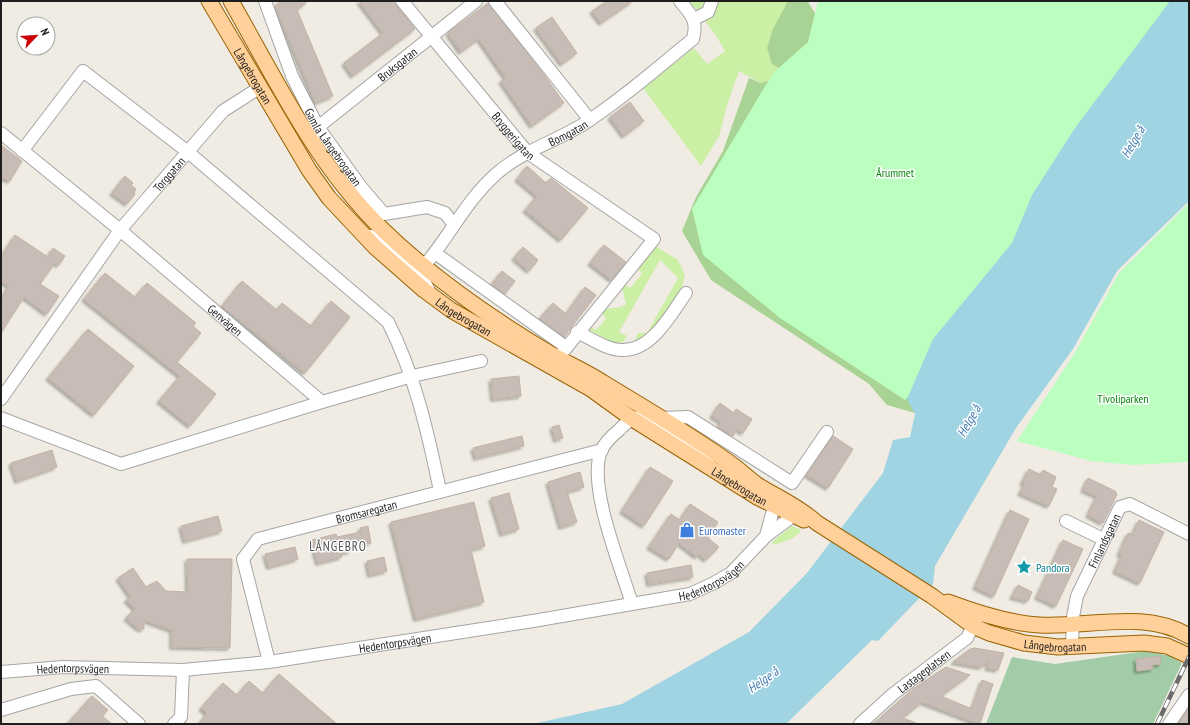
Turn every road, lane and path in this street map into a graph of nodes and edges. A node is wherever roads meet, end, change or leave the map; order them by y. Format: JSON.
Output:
{"nodes":[{"id":1,"x":209,"y":1,"type":"edge"},
{"id":2,"x":231,"y":1,"type":"edge"},
{"id":3,"x":265,"y":1,"type":"edge"},
{"id":4,"x":402,"y":1,"type":"edge"},
{"id":5,"x":476,"y":1,"type":"edge"},
{"id":6,"x":495,"y":1,"type":"edge"},
{"id":7,"x":680,"y":1,"type":"edge"},
{"id":8,"x":712,"y":1,"type":"edge"},
{"id":9,"x":694,"y":19,"type":"junction"},
{"id":10,"x":431,"y":37,"type":"junction"},
{"id":11,"x":266,"y":62,"type":"junction"},
{"id":12,"x":259,"y":88,"type":"junction"},
{"id":13,"x":590,"y":120,"type":"junction"},
{"id":14,"x":318,"y":127,"type":"junction"},
{"id":15,"x":1,"y":133,"type":"edge"},
{"id":16,"x":22,"y":151,"type":"junction"},
{"id":17,"x":188,"y":152,"type":"junction"},
{"id":18,"x":528,"y":152,"type":"junction"},
{"id":19,"x":326,"y":163,"type":"junction"},
{"id":20,"x":352,"y":224,"type":"junction"},
{"id":21,"x":454,"y":225,"type":"junction"},
{"id":22,"x":120,"y":230,"type":"junction"},
{"id":23,"x":435,"y":253,"type":"junction"},
{"id":24,"x":424,"y":266,"type":"junction"},
{"id":25,"x":686,"y":293,"type":"dead end"},
{"id":26,"x":431,"y":295,"type":"junction"},
{"id":27,"x":577,"y":332,"type":"junction"},
{"id":28,"x":562,"y":353,"type":"junction"},
{"id":29,"x":481,"y":361,"type":"dead end"},
{"id":30,"x":412,"y":376,"type":"junction"},
{"id":31,"x":1,"y":399,"type":"edge"},
{"id":32,"x":322,"y":402,"type":"junction"},
{"id":33,"x":1,"y":418,"type":"edge"},
{"id":34,"x":631,"y":418,"type":"junction"},
{"id":35,"x":660,"y":418,"type":"junction"},
{"id":36,"x":826,"y":432,"type":"dead end"},
{"id":37,"x":602,"y":450,"type":"junction"},
{"id":38,"x":742,"y":451,"type":"junction"},
{"id":39,"x":734,"y":466,"type":"junction"},
{"id":40,"x":756,"y":484,"type":"junction"},
{"id":41,"x":440,"y":491,"type":"junction"},
{"id":42,"x":771,"y":498,"type":"junction"},
{"id":43,"x":794,"y":516,"type":"junction"},
{"id":44,"x":1066,"y":521,"type":"dead end"},
{"id":45,"x":820,"y":525,"type":"junction"},
{"id":46,"x":1189,"y":534,"type":"edge"},
{"id":47,"x":766,"y":536,"type":"junction"},
{"id":48,"x":1103,"y":539,"type":"junction"},
{"id":49,"x":632,"y":604,"type":"junction"},
{"id":50,"x":976,"y":619,"type":"junction"},
{"id":51,"x":1073,"y":625,"type":"junction"},
{"id":52,"x":1189,"y":636,"type":"edge"},
{"id":53,"x":1072,"y":647,"type":"junction"},
{"id":54,"x":1189,"y":656,"type":"edge"},
{"id":55,"x":269,"y":662,"type":"junction"},
{"id":56,"x":183,"y":670,"type":"junction"},
{"id":57,"x":1,"y":672,"type":"edge"},
{"id":58,"x":1189,"y":695,"type":"edge"},
{"id":59,"x":1,"y":710,"type":"edge"},
{"id":60,"x":139,"y":724,"type":"edge"},
{"id":61,"x":174,"y":724,"type":"edge"},
{"id":62,"x":862,"y":724,"type":"edge"},
{"id":63,"x":1169,"y":724,"type":"edge"}],
"edges":[{"from":1,"to":12,"type":"main road","name":"Långebrogatan"},
{"from":2,"to":11,"type":"main road","name":"Långebrogatan"},
{"from":3,"to":14,"type":"street","name":"Gamla Långebrogatan"},
{"from":4,"to":10,"type":"street","name":"Bryggerigatan"},
{"from":5,"to":10,"type":"street","name":"Bruksgatan"},
{"from":6,"to":13,"type":"street"},
{"from":7,"to":9,"type":"street"},
{"from":8,"to":9,"type":"street"},
{"from":9,"to":13,"type":"street","name":"Bomgatan"},
{"from":10,"to":14,"type":"street","name":"Bruksgatan"},
{"from":10,"to":18,"type":"street","name":"Bryggerigatan"},
{"from":11,"to":12,"type":"street"},
{"from":11,"to":19,"type":"main road","name":"Långebrogatan"},
{"from":12,"to":17,"type":"street","name":"Torggatan"},
{"from":12,"to":19,"type":"street"},
{"from":12,"to":20,"type":"main road","name":"Långebrogatan"},
{"from":13,"to":18,"type":"street","name":"Bomgatan"},
{"from":14,"to":21,"type":"street","name":"Gamla Långebrogatan"},
{"from":15,"to":16,"type":"street","name":"Genvägen"},
{"from":16,"to":17,"type":"street"},
{"from":16,"to":22,"type":"street","name":"Genvägen"},
{"from":17,"to":22,"type":"street","name":"Torggatan"},
{"from":17,"to":30,"type":"street"},
{"from":18,"to":21,"type":"street","name":"Bomgatan"},
{"from":18,"to":27,"type":"street","name":"Bryggerigatan"},
{"from":19,"to":24,"type":"main road","name":"Långebrogatan"},
{"from":20,"to":24,"type":"street"},
{"from":20,"to":26,"type":"main road","name":"Långebrogatan"},
{"from":21,"to":23,"type":"street","name":"Bomgatan"},
{"from":22,"to":31,"type":"street","name":"Torggatan"},
{"from":22,"to":32,"type":"street","name":"Genvägen"},
{"from":23,"to":24,"type":"street","name":"Bomgatan"},
{"from":23,"to":28,"type":"street"},
{"from":24,"to":26,"type":"street"},
{"from":24,"to":28,"type":"main road","name":"Långebrogatan"},
{"from":25,"to":27,"type":"street"},
{"from":26,"to":34,"type":"main road","name":"Långebrogatan"},
{"from":27,"to":28,"type":"street"},
{"from":28,"to":35,"type":"main road","name":"Långebrogatan"},
{"from":29,"to":30,"type":"street"},
{"from":30,"to":32,"type":"street"},
{"from":30,"to":41,"type":"street"},
{"from":32,"to":33,"type":"street"},
{"from":34,"to":37,"type":"street"},
{"from":34,"to":40,"type":"street"},
{"from":34,"to":42,"type":"main road","name":"Långebrogatan"},
{"from":35,"to":38,"type":"street"},
{"from":35,"to":39,"type":"main road","name":"Långebrogatan"},
{"from":36,"to":38,"type":"street"},
{"from":37,"to":41,"type":"street","name":"Bromsaregatan"},
{"from":37,"to":49,"type":"street"},
{"from":38,"to":39,"type":"street"},
{"from":39,"to":40,"type":"main road","name":"Långebrogatan"},
{"from":40,"to":42,"type":"main road","name":"Långebrogatan"},
{"from":41,"to":55,"type":"street","name":"Bromsaregatan"},
{"from":42,"to":43,"type":"main road","name":"Långebrogatan"},
{"from":42,"to":45,"type":"main road","name":"Långebrogatan"},
{"from":42,"to":47,"type":"street","name":"Hedentorpsvägen"},
{"from":43,"to":45,"type":"main road","name":"Långebrogatan"},
{"from":43,"to":47,"type":"street","name":"Hedentorpsvägen"},
{"from":44,"to":48,"type":"street"},
{"from":45,"to":50,"type":"main road","name":"Långebrogatan"},
{"from":46,"to":48,"type":"street","name":"Finlandsgatan"},
{"from":47,"to":49,"type":"street","name":"Hedentorpsvägen"},
{"from":48,"to":51,"type":"street","name":"Finlandsgatan"},
{"from":49,"to":55,"type":"street","name":"Hedentorpsvägen"},
{"from":50,"to":51,"type":"main road","name":"Långebrogatan"},
{"from":50,"to":53,"type":"main road","name":"Långebrogatan"},
{"from":50,"to":62,"type":"street","name":"Lastageplatsen"},
{"from":51,"to":52,"type":"main road","name":"Långebrogatan"},
{"from":51,"to":53,"type":"street","name":"Finlandsgatan"},
{"from":53,"to":54,"type":"main road","name":"Långebrogatan"},
{"from":55,"to":56,"type":"street","name":"Hedentorpsvägen"},
{"from":56,"to":57,"type":"street","name":"Hedentorpsvägen"},
{"from":56,"to":61,"type":"street"},
{"from":58,"to":63,"type":"street"},
{"from":59,"to":60,"type":"street"}]}
